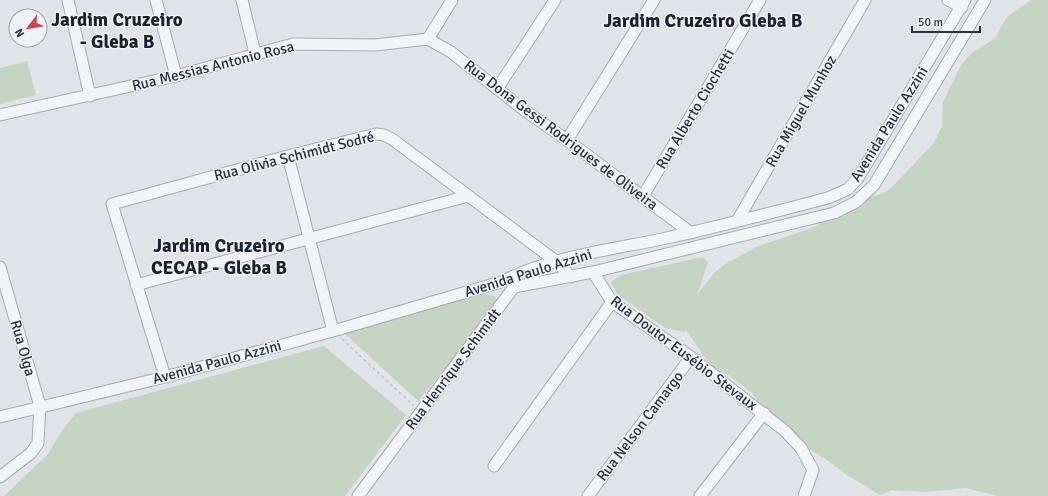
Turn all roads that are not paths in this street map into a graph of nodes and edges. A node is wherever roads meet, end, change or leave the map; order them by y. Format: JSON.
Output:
{"nodes":[{"id":1,"x":68,"y":0,"type":"edge"},
{"id":2,"x":156,"y":0,"type":"edge"},
{"id":3,"x":242,"y":0,"type":"edge"},
{"id":4,"x":452,"y":0,"type":"edge"},
{"id":5,"x":555,"y":0,"type":"edge"},
{"id":6,"x":654,"y":0,"type":"edge"},
{"id":7,"x":760,"y":0,"type":"edge"},
{"id":8,"x":865,"y":0,"type":"edge"},
{"id":9,"x":948,"y":0,"type":"edge"},
{"id":10,"x":985,"y":0,"type":"edge"},
{"id":11,"x":964,"y":3,"type":"edge"},
{"id":12,"x":428,"y":39,"type":"junction"},
{"id":13,"x":256,"y":53,"type":"junction"},
{"id":14,"x":176,"y":76,"type":"junction"},
{"id":15,"x":497,"y":89,"type":"junction"},
{"id":16,"x":90,"y":96,"type":"junction"},
{"id":17,"x":0,"y":115,"type":"edge"},
{"id":18,"x":567,"y":140,"type":"junction"},
{"id":19,"x":288,"y":156,"type":"junction"},
{"id":20,"x":468,"y":196,"type":"junction"},
{"id":21,"x":643,"y":196,"type":"junction"},
{"id":22,"x":737,"y":221,"type":"junction"},
{"id":23,"x":691,"y":233,"type":"junction"},
{"id":24,"x":308,"y":238,"type":"junction"},
{"id":25,"x":586,"y":255,"type":"junction"},
{"id":26,"x":556,"y":262,"type":"junction"},
{"id":27,"x":0,"y":269,"type":"edge"},
{"id":28,"x":593,"y":272,"type":"junction"},
{"id":29,"x":513,"y":275,"type":"junction"},
{"id":30,"x":571,"y":277,"type":"junction"},
{"id":31,"x":501,"y":282,"type":"junction"},
{"id":32,"x":136,"y":285,"type":"junction"},
{"id":33,"x":514,"y":287,"type":"junction"},
{"id":34,"x":612,"y":302,"type":"junction"},
{"id":35,"x":333,"y":331,"type":"junction"},
{"id":36,"x":691,"y":357,"type":"junction"},
{"id":37,"x":165,"y":377,"type":"junction"},
{"id":38,"x":40,"y":406,"type":"junction"},
{"id":39,"x":764,"y":413,"type":"junction"},
{"id":40,"x":0,"y":417,"type":"edge"},
{"id":41,"x":494,"y":466,"type":"dead end"},
{"id":42,"x":0,"y":477,"type":"edge"},
{"id":43,"x":358,"y":496,"type":"edge"},
{"id":44,"x":588,"y":496,"type":"edge"},
{"id":45,"x":700,"y":496,"type":"edge"},
{"id":46,"x":804,"y":496,"type":"edge"}],
"edges":[{"from":1,"to":16,"type":"street"},
{"from":2,"to":14,"type":"street"},
{"from":3,"to":13,"type":"street"},
{"from":4,"to":12,"type":"street"},
{"from":5,"to":15,"type":"street"},
{"from":6,"to":18,"type":"street"},
{"from":7,"to":21,"type":"street","name":"Rua Alberto Ciochetti"},
{"from":8,"to":22,"type":"street","name":"Rua Miguel Munhoz"},
{"from":9,"to":11,"type":"street"},
{"from":10,"to":28,"type":"street","name":"Avenida Paulo Azzini"},
{"from":11,"to":22,"type":"street","name":"Avenida Paulo Azzini"},
{"from":12,"to":13,"type":"street","name":"Rua Messias Antonio Rosa"},
{"from":12,"to":15,"type":"street","name":"Rua Dona Gessi Rodrigues de Oliveira"},
{"from":13,"to":14,"type":"street","name":"Rua Messias Antonio Rosa"},
{"from":14,"to":16,"type":"street","name":"Rua Messias Antonio Rosa"},
{"from":15,"to":18,"type":"street","name":"Rua Dona Gessi Rodrigues de Oliveira"},
{"from":16,"to":17,"type":"street","name":"Rua Messias Antonio Rosa"},
{"from":18,"to":21,"type":"street","name":"Rua Dona Gessi Rodrigues de Oliveira"},
{"from":19,"to":20,"type":"street","name":"Rua Olivia Schimidt Sodré"},
{"from":19,"to":24,"type":"street"},
{"from":19,"to":32,"type":"street","name":"Rua Olivia Schimidt Sodré"},
{"from":20,"to":24,"type":"street"},
{"from":20,"to":26,"type":"street","name":"Rua Olivia Schimidt Sodré"},
{"from":21,"to":23,"type":"street","name":"Rua Dona Gessi Rodrigues de Oliveira"},
{"from":22,"to":23,"type":"street","name":"Avenida Paulo Azzini"},
{"from":23,"to":25,"type":"street","name":"Avenida Paulo Azzini"},
{"from":24,"to":32,"type":"street"},
{"from":24,"to":35,"type":"street"},
{"from":25,"to":26,"type":"street","name":"Avenida Paulo Azzini"},
{"from":25,"to":28,"type":"street"},
{"from":26,"to":29,"type":"street","name":"Avenida Paulo Azzini"},
{"from":26,"to":30,"type":"street","name":"Rua Olivia Schimidt Sodré"},
{"from":27,"to":38,"type":"street","name":"Rua Olga"},
{"from":28,"to":30,"type":"street"},
{"from":28,"to":34,"type":"street","name":"Rua Doutor Eusébio Stevaux"},
{"from":29,"to":31,"type":"street","name":"Avenida Paulo Azzini"},
{"from":29,"to":33,"type":"street"},
{"from":30,"to":33,"type":"street"},
{"from":31,"to":33,"type":"street"},
{"from":31,"to":35,"type":"street","name":"Avenida Paulo Azzini"},
{"from":32,"to":37,"type":"street"},
{"from":33,"to":43,"type":"street","name":"Rua Henrique Schimidt"},
{"from":34,"to":36,"type":"street","name":"Rua Doutor Eusébio Stevaux"},
{"from":34,"to":41,"type":"street"},
{"from":35,"to":37,"type":"street","name":"Avenida Paulo Azzini"},
{"from":36,"to":39,"type":"street","name":"Rua Doutor Eusébio Stevaux"},
{"from":36,"to":44,"type":"street","name":"Rua Nelson Camargo"},
{"from":37,"to":38,"type":"street","name":"Avenida Paulo Azzini"},
{"from":38,"to":40,"type":"street","name":"Avenida Paulo Azzini"},
{"from":38,"to":42,"type":"street","name":"Rua Olga"},
{"from":39,"to":45,"type":"street"},
{"from":39,"to":46,"type":"street","name":"Rua Doutor Eusébio Stevaux"}]}
